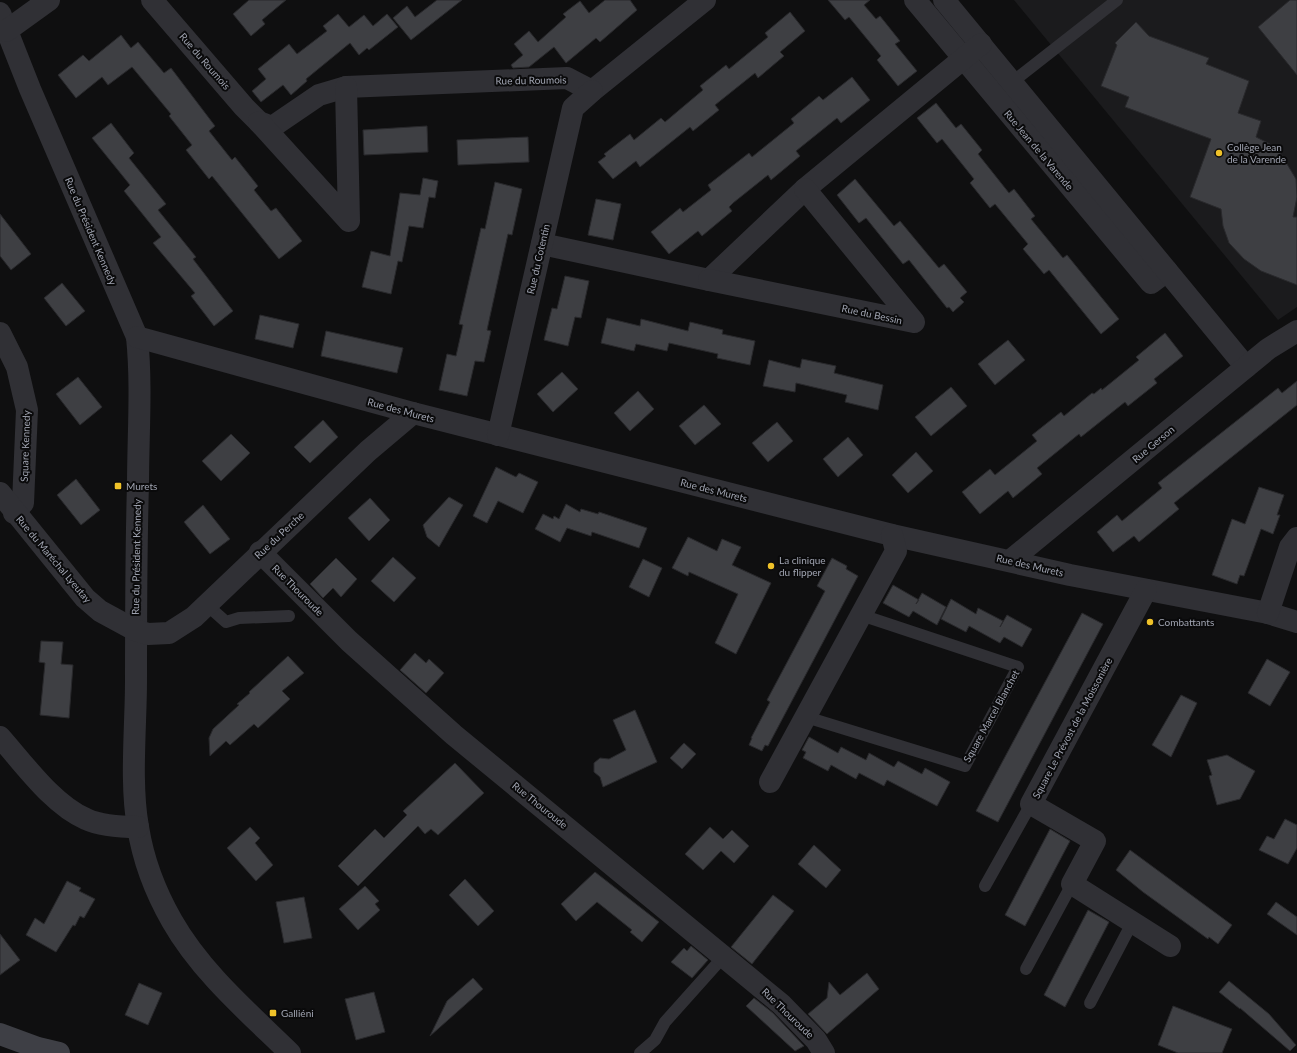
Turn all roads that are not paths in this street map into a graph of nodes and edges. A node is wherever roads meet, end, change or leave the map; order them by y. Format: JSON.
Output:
{"nodes":[{"id":1,"x":47,"y":0,"type":"edge"},
{"id":2,"x":152,"y":0,"type":"edge"},
{"id":3,"x":705,"y":0,"type":"edge"},
{"id":4,"x":915,"y":0,"type":"edge"},
{"id":5,"x":944,"y":0,"type":"edge"},
{"id":6,"x":1117,"y":0,"type":"edge"},
{"id":7,"x":3,"y":22,"type":"edge"},
{"id":8,"x":981,"y":44,"type":"junction"},
{"id":9,"x":963,"y":58,"type":"junction"},
{"id":10,"x":1011,"y":83,"type":"junction"},
{"id":11,"x":346,"y":87,"type":"junction"},
{"id":12,"x":592,"y":90,"type":"junction"},
{"id":13,"x":259,"y":122,"type":"junction"},
{"id":14,"x":805,"y":189,"type":"junction"},
{"id":15,"x":542,"y":244,"type":"junction"},
{"id":16,"x":1167,"y":272,"type":"junction"},
{"id":17,"x":709,"y":280,"type":"junction"},
{"id":18,"x":1297,"y":331,"type":"edge"},
{"id":19,"x":0,"y":333,"type":"edge"},
{"id":20,"x":137,"y":337,"type":"junction"},
{"id":21,"x":1246,"y":367,"type":"junction"},
{"id":22,"x":413,"y":413,"type":"junction"},
{"id":23,"x":498,"y":435,"type":"junction"},
{"id":24,"x":0,"y":493,"type":"edge"},
{"id":25,"x":14,"y":513,"type":"junction"},
{"id":26,"x":892,"y":535,"type":"junction"},
{"id":27,"x":1297,"y":538,"type":"edge"},
{"id":28,"x":260,"y":552,"type":"junction"},
{"id":29,"x":1011,"y":560,"type":"junction"},
{"id":30,"x":1146,"y":590,"type":"junction"},
{"id":31,"x":207,"y":605,"type":"junction"},
{"id":32,"x":1268,"y":613,"type":"junction"},
{"id":33,"x":861,"y":615,"type":"junction"},
{"id":34,"x":289,"y":616,"type":"dead end"},
{"id":35,"x":1297,"y":622,"type":"edge"},
{"id":36,"x":135,"y":630,"type":"junction"},
{"id":37,"x":806,"y":717,"type":"junction"},
{"id":38,"x":0,"y":737,"type":"edge"},
{"id":39,"x":770,"y":782,"type":"dead end"},
{"id":40,"x":1031,"y":804,"type":"junction"},
{"id":41,"x":138,"y":827,"type":"junction"},
{"id":42,"x":1072,"y":884,"type":"junction"},
{"id":43,"x":985,"y":886,"type":"dead end"},
{"id":44,"x":1132,"y":923,"type":"junction"},
{"id":45,"x":1170,"y":946,"type":"dead end"},
{"id":46,"x":724,"y":956,"type":"junction"},
{"id":47,"x":1026,"y":969,"type":"dead end"},
{"id":48,"x":1090,"y":1003,"type":"dead end"},
{"id":49,"x":0,"y":1034,"type":"edge"},
{"id":50,"x":42,"y":1051,"type":"edge"},
{"id":51,"x":59,"y":1053,"type":"edge"},
{"id":52,"x":290,"y":1053,"type":"edge"},
{"id":53,"x":640,"y":1053,"type":"edge"},
{"id":54,"x":824,"y":1053,"type":"edge"}],
"edges":[{"from":1,"to":7,"type":"street"},
{"from":2,"to":13,"type":"street","name":"Rue du Roumois"},
{"from":3,"to":12,"type":"street"},
{"from":4,"to":9,"type":"street","name":"Rue Jean de la Varende"},
{"from":5,"to":8,"type":"street","name":"Rue Jean de la Varende"},
{"from":6,"to":10,"type":"lane"},
{"from":7,"to":20,"type":"street","name":"Rue du Président Kennedy"},
{"from":8,"to":9,"type":"street"},
{"from":8,"to":10,"type":"street","name":"Rue Jean de la Varende"},
{"from":9,"to":14,"type":"street"},
{"from":9,"to":16,"type":"street","name":"Rue Jean de la Varende"},
{"from":10,"to":16,"type":"street","name":"Rue Jean de la Varende"},
{"from":11,"to":12,"type":"street","name":"Rue du Roumois"},
{"from":11,"to":13,"type":"street","name":"Rue du Roumois"},
{"from":11,"to":13,"type":"street","name":"Rue du Roumois"},
{"from":12,"to":15,"type":"street","name":"Rue du Cotentin"},
{"from":14,"to":17,"type":"street"},
{"from":14,"to":17,"type":"street","name":"Rue du Bessin"},
{"from":15,"to":17,"type":"street","name":"Rue du Bessin"},
{"from":15,"to":23,"type":"street","name":"Rue du Cotentin"},
{"from":16,"to":21,"type":"street","name":"Rue Jean de la Varende"},
{"from":18,"to":21,"type":"street","name":"Rue Gerson"},
{"from":19,"to":25,"type":"street","name":"Square Kennedy"},
{"from":20,"to":22,"type":"street","name":"Rue des Murets"},
{"from":20,"to":36,"type":"street","name":"Rue du Président Kennedy"},
{"from":21,"to":29,"type":"street","name":"Rue Gerson"},
{"from":22,"to":23,"type":"street","name":"Rue des Murets"},
{"from":22,"to":28,"type":"street","name":"Rue du Perche"},
{"from":23,"to":26,"type":"street","name":"Rue des Murets"},
{"from":24,"to":25,"type":"street","name":"Rue du Maréchal Lyeutay"},
{"from":25,"to":36,"type":"street","name":"Rue du Maréchal Lyeutay"},
{"from":26,"to":29,"type":"street","name":"Rue des Murets"},
{"from":26,"to":33,"type":"street"},
{"from":27,"to":32,"type":"street"},
{"from":28,"to":31,"type":"street","name":"Rue du Perche"},
{"from":28,"to":46,"type":"street","name":"Rue Thouroude"},
{"from":29,"to":30,"type":"street","name":"Rue des Murets"},
{"from":30,"to":32,"type":"street","name":"Rue des Murets"},
{"from":30,"to":40,"type":"street","name":"Square Le Prévost de la Moissonière"},
{"from":31,"to":34,"type":"lane"},
{"from":31,"to":36,"type":"street","name":"Rue du Perche"},
{"from":32,"to":35,"type":"street","name":"Rue des Murets"},
{"from":33,"to":37,"type":"street"},
{"from":33,"to":37,"type":"lane","name":"Square Marcel Blanchet"},
{"from":36,"to":41,"type":"street","name":"Rue du Président Kennedy"},
{"from":37,"to":39,"type":"street"},
{"from":38,"to":41,"type":"street"},
{"from":40,"to":42,"type":"street","name":"Square Le Prévost de la Moissonière"},
{"from":40,"to":43,"type":"lane"},
{"from":41,"to":52,"type":"street","name":"Rue du Président Kennedy"},
{"from":42,"to":44,"type":"street"},
{"from":42,"to":47,"type":"lane"},
{"from":44,"to":45,"type":"street"},
{"from":44,"to":48,"type":"lane"},
{"from":46,"to":53,"type":"lane"},
{"from":46,"to":54,"type":"street","name":"Rue Thouroude"},
{"from":49,"to":50,"type":"street"},
{"from":50,"to":51,"type":"street"}]}
